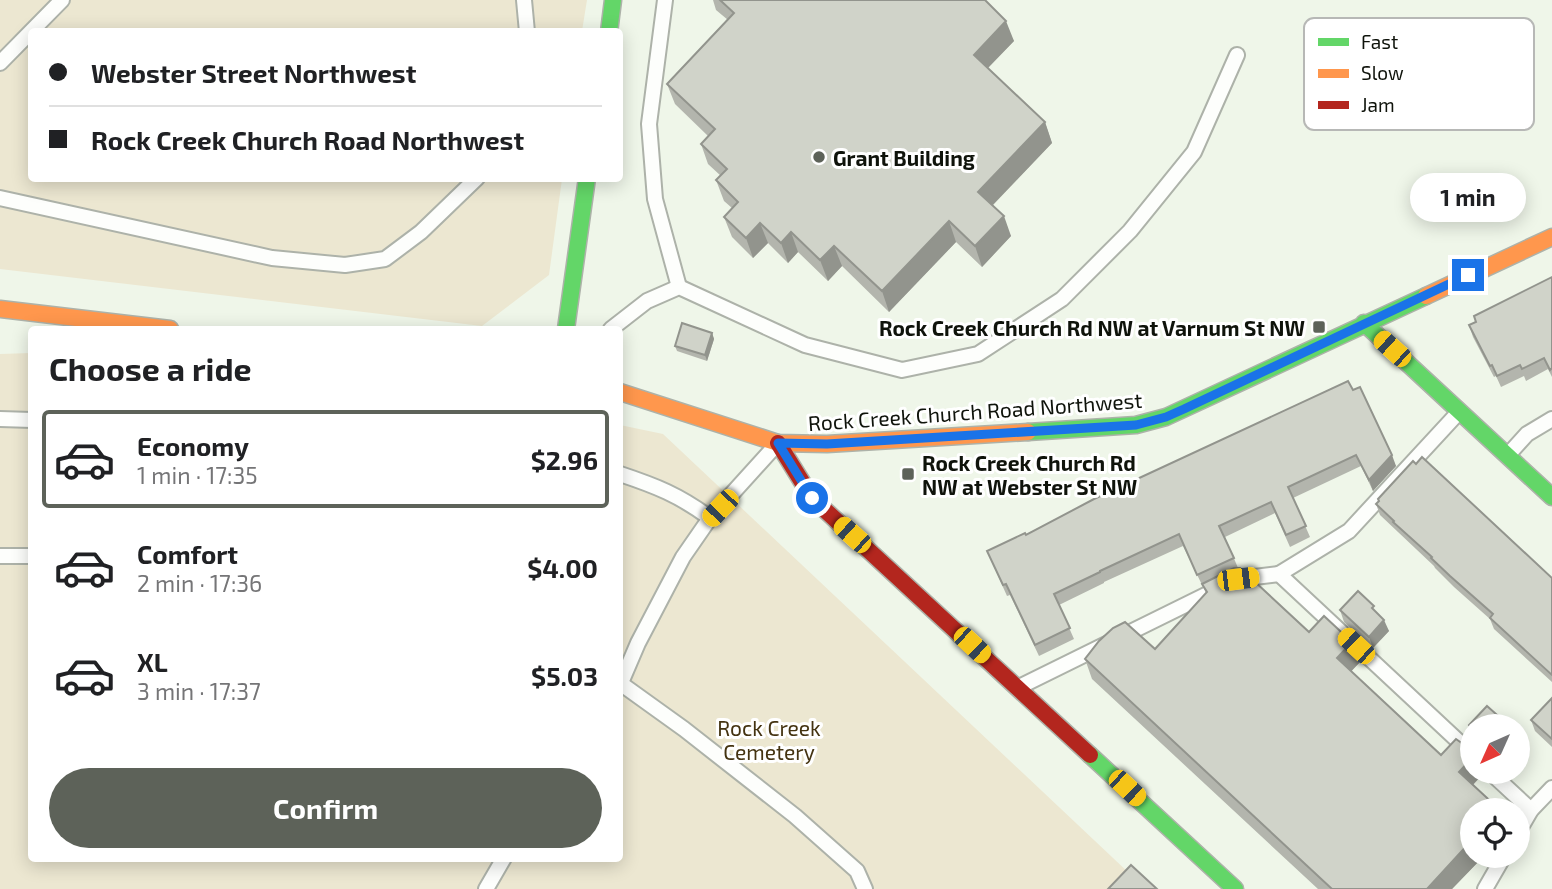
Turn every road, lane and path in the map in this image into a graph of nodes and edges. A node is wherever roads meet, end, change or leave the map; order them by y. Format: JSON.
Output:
{"nodes":[{"id":1,"x":62,"y":0,"type":"edge"},
{"id":2,"x":524,"y":0,"type":"edge"},
{"id":3,"x":613,"y":0,"type":"edge"},
{"id":4,"x":665,"y":0,"type":"edge"},
{"id":5,"x":34,"y":28,"type":"edge"},
{"id":6,"x":527,"y":28,"type":"edge"},
{"id":7,"x":610,"y":28,"type":"edge"},
{"id":8,"x":28,"y":35,"type":"edge"},
{"id":9,"x":1237,"y":55,"type":"dead end"},
{"id":10,"x":0,"y":63,"type":"edge"},
{"id":11,"x":473,"y":182,"type":"edge"},
{"id":12,"x":586,"y":182,"type":"edge"},
{"id":13,"x":0,"y":198,"type":"edge"},
{"id":14,"x":1552,"y":237,"type":"edge"},
{"id":15,"x":679,"y":287,"type":"junction"},
{"id":16,"x":0,"y":309,"type":"edge"},
{"id":17,"x":1364,"y":324,"type":"junction"},
{"id":18,"x":144,"y":326,"type":"edge"},
{"id":19,"x":566,"y":326,"type":"edge"},
{"id":20,"x":615,"y":326,"type":"edge"},
{"id":21,"x":623,"y":393,"type":"edge"},
{"id":22,"x":1460,"y":411,"type":"junction"},
{"id":23,"x":0,"y":419,"type":"edge"},
{"id":24,"x":28,"y":419,"type":"edge"},
{"id":25,"x":1552,"y":419,"type":"edge"},
{"id":26,"x":778,"y":443,"type":"junction"},
{"id":27,"x":1507,"y":456,"type":"junction"},
{"id":28,"x":623,"y":475,"type":"edge"},
{"id":29,"x":1552,"y":497,"type":"edge"},
{"id":30,"x":710,"y":519,"type":"junction"},
{"id":31,"x":0,"y":556,"type":"edge"},
{"id":32,"x":28,"y":556,"type":"edge"},
{"id":33,"x":1279,"y":574,"type":"junction"},
{"id":34,"x":623,"y":677,"type":"edge"},
{"id":35,"x":623,"y":686,"type":"edge"},
{"id":36,"x":1018,"y":687,"type":"junction"},
{"id":37,"x":1460,"y":743,"type":"edge"},
{"id":38,"x":1503,"y":784,"type":"edge"},
{"id":39,"x":1552,"y":788,"type":"edge"},
{"id":40,"x":1531,"y":810,"type":"joint"},
{"id":41,"x":502,"y":862,"type":"edge"},
{"id":42,"x":1497,"y":868,"type":"edge"},
{"id":43,"x":486,"y":889,"type":"edge"},
{"id":44,"x":865,"y":889,"type":"edge"},
{"id":45,"x":1235,"y":889,"type":"edge"},
{"id":46,"x":1485,"y":889,"type":"edge"}],
"edges":[{"from":1,"to":5,"type":"lane"},
{"from":2,"to":6,"type":"lane"},
{"from":3,"to":7,"type":"street"},
{"from":4,"to":15,"type":"lane"},
{"from":8,"to":10,"type":"lane"},
{"from":9,"to":15,"type":"lane"},
{"from":11,"to":13,"type":"lane"},
{"from":12,"to":19,"type":"street"},
{"from":14,"to":17,"type":"street","name":"Rock Creek Church Road Northwest"},
{"from":15,"to":20,"type":"lane"},
{"from":16,"to":18,"type":"street"},
{"from":17,"to":22,"type":"street"},
{"from":17,"to":26,"type":"street","name":"Rock Creek Church Road Northwest"},
{"from":21,"to":26,"type":"street","name":"Rock Creek Church Road Northwest"},
{"from":22,"to":27,"type":"street"},
{"from":22,"to":33,"type":"lane"},
{"from":23,"to":24,"type":"lane"},
{"from":25,"to":27,"type":"lane"},
{"from":26,"to":30,"type":"lane"},
{"from":26,"to":36,"type":"street"},
{"from":27,"to":29,"type":"street"},
{"from":28,"to":30,"type":"lane"},
{"from":30,"to":34,"type":"lane"},
{"from":31,"to":32,"type":"lane"},
{"from":33,"to":36,"type":"lane"},
{"from":33,"to":37,"type":"lane"},
{"from":35,"to":44,"type":"lane"},
{"from":36,"to":45,"type":"street"},
{"from":38,"to":40,"type":"lane"},
{"from":39,"to":40,"type":"lane"},
{"from":41,"to":43,"type":"lane"},
{"from":42,"to":46,"type":"lane"}]}
